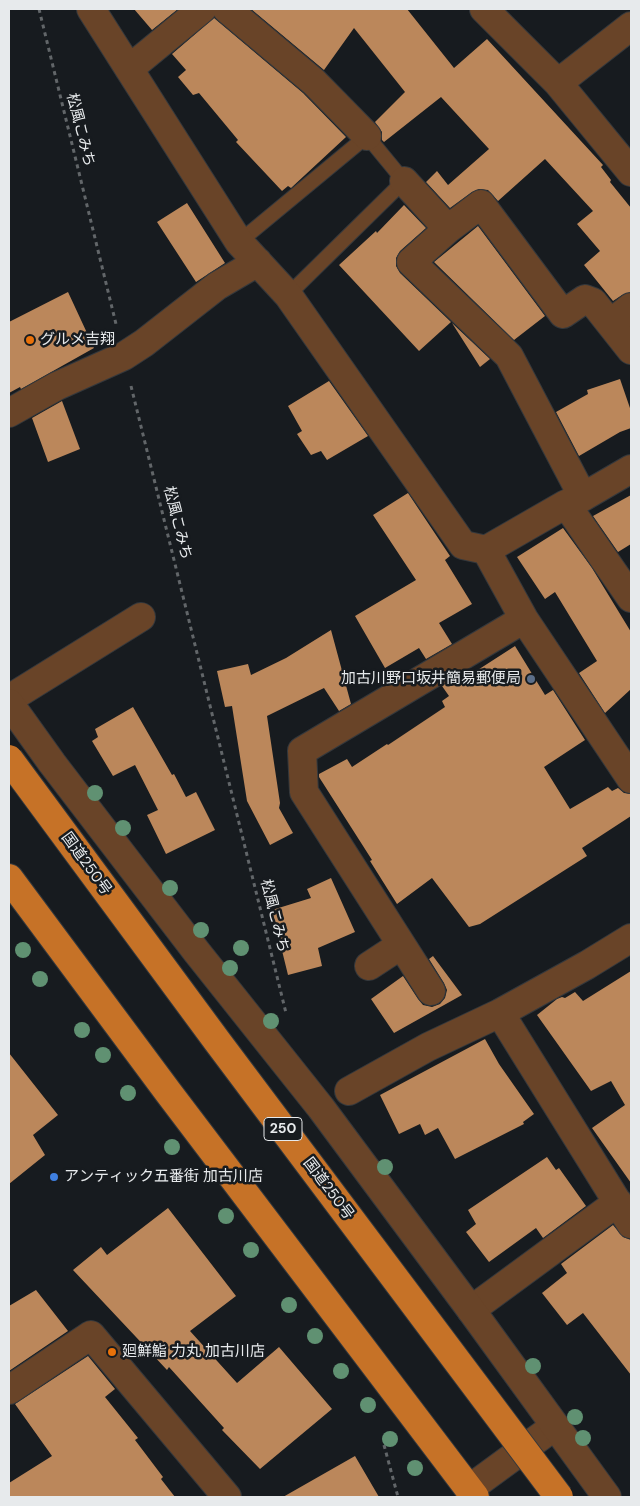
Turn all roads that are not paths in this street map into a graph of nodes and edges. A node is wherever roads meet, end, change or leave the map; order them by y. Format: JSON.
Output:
{"nodes":[{"id":1,"x":92,"y":9,"type":"edge"},
{"id":2,"x":202,"y":9,"type":"edge"},
{"id":3,"x":484,"y":9,"type":"edge"},
{"id":4,"x":242,"y":14,"type":"edge"},
{"id":5,"x":631,"y":26,"type":"edge"},
{"id":6,"x":129,"y":69,"type":"junction"},
{"id":7,"x":558,"y":84,"type":"junction"},
{"id":8,"x":368,"y":136,"type":"junction"},
{"id":9,"x":631,"y":172,"type":"edge"},
{"id":10,"x":404,"y":181,"type":"junction"},
{"id":11,"x":448,"y":229,"type":"junction"},
{"id":12,"x":239,"y":242,"type":"junction"},
{"id":13,"x":258,"y":262,"type":"junction"},
{"id":14,"x":288,"y":295,"type":"junction"},
{"id":15,"x":621,"y":315,"type":"edge"},
{"id":16,"x":631,"y":350,"type":"edge"},
{"id":17,"x":9,"y":413,"type":"edge"},
{"id":18,"x":631,"y":469,"type":"edge"},
{"id":19,"x":575,"y":501,"type":"junction"},
{"id":20,"x":486,"y":550,"type":"junction"},
{"id":21,"x":631,"y":598,"type":"edge"},
{"id":22,"x":141,"y":617,"type":"dead end"},
{"id":23,"x":524,"y":618,"type":"junction"},
{"id":24,"x":9,"y":699,"type":"edge"},
{"id":25,"x":9,"y":703,"type":"edge"},
{"id":26,"x":9,"y":759,"type":"edge"},
{"id":27,"x":631,"y":779,"type":"edge"},
{"id":28,"x":9,"y":878,"type":"edge"},
{"id":29,"x":631,"y":938,"type":"edge"},
{"id":30,"x":401,"y":945,"type":"junction"},
{"id":31,"x":369,"y":966,"type":"dead end"},
{"id":32,"x":431,"y":991,"type":"dead end"},
{"id":33,"x":500,"y":1013,"type":"junction"},
{"id":34,"x":349,"y":1091,"type":"dead end"},
{"id":35,"x":624,"y":1213,"type":"edge"},
{"id":36,"x":471,"y":1310,"type":"junction"},
{"id":37,"x":9,"y":1390,"type":"edge"},
{"id":38,"x":555,"y":1426,"type":"junction"},
{"id":39,"x":472,"y":1493,"type":"edge"},
{"id":40,"x":227,"y":1497,"type":"edge"},
{"id":41,"x":559,"y":1497,"type":"edge"},
{"id":42,"x":607,"y":1497,"type":"edge"}],
"edges":[{"from":1,"to":6,"type":"street"},
{"from":2,"to":6,"type":"street"},
{"from":3,"to":7,"type":"street"},
{"from":4,"to":8,"type":"street"},
{"from":5,"to":7,"type":"street"},
{"from":6,"to":12,"type":"street"},
{"from":7,"to":9,"type":"street"},
{"from":8,"to":10,"type":"lane"},
{"from":8,"to":12,"type":"lane"},
{"from":10,"to":11,"type":"street"},
{"from":10,"to":14,"type":"lane"},
{"from":11,"to":15,"type":"street"},
{"from":11,"to":19,"type":"street"},
{"from":12,"to":13,"type":"street"},
{"from":13,"to":14,"type":"street"},
{"from":13,"to":17,"type":"street"},
{"from":14,"to":20,"type":"street"},
{"from":15,"to":16,"type":"street"},
{"from":18,"to":19,"type":"street"},
{"from":19,"to":20,"type":"street"},
{"from":19,"to":21,"type":"street"},
{"from":20,"to":23,"type":"street"},
{"from":22,"to":24,"type":"street"},
{"from":23,"to":27,"type":"street"},
{"from":23,"to":30,"type":"street"},
{"from":25,"to":36,"type":"street"},
{"from":26,"to":41,"type":"highway","name":"国道250号","number":"250","bridge":true},
{"from":28,"to":39,"type":"highway"},
{"from":29,"to":33,"type":"street"},
{"from":30,"to":31,"type":"street"},
{"from":30,"to":32,"type":"street"},
{"from":33,"to":34,"type":"street"},
{"from":33,"to":35,"type":"street"},
{"from":35,"to":36,"type":"street"},
{"from":36,"to":38,"type":"street"},
{"from":37,"to":40,"type":"street"},
{"from":38,"to":39,"type":"street"},
{"from":38,"to":42,"type":"street"}]}
